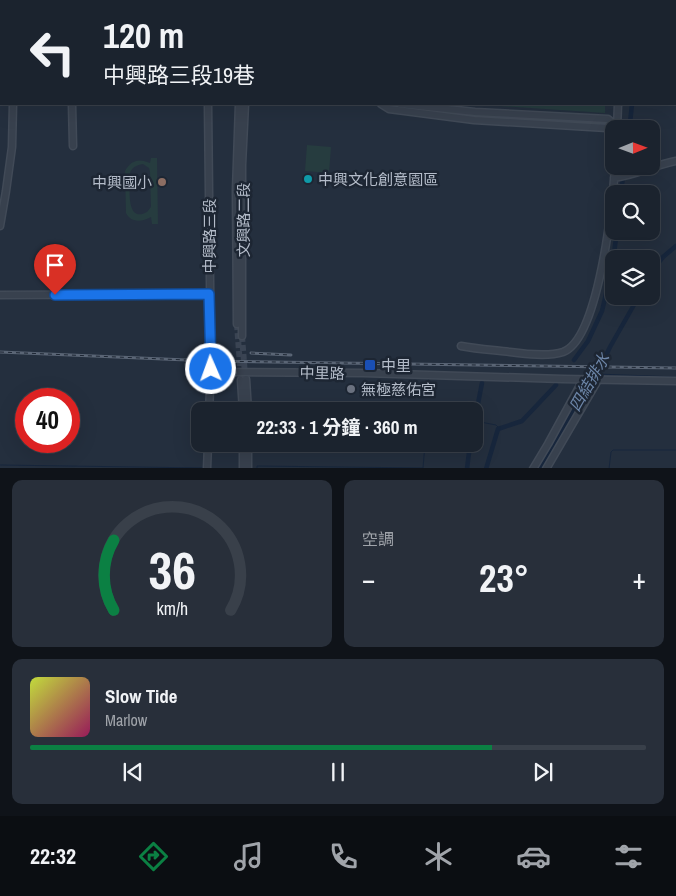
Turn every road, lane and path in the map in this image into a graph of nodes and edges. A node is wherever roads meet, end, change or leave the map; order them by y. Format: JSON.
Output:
{"nodes":[{"id":1,"x":13,"y":105,"type":"edge"},
{"id":2,"x":72,"y":105,"type":"edge"},
{"id":3,"x":208,"y":105,"type":"edge"},
{"id":4,"x":239,"y":105,"type":"edge"},
{"id":5,"x":245,"y":105,"type":"edge"},
{"id":6,"x":383,"y":105,"type":"edge"},
{"id":7,"x":409,"y":105,"type":"edge"},
{"id":8,"x":618,"y":105,"type":"edge"},
{"id":9,"x":609,"y":120,"type":"edge"},
{"id":10,"x":616,"y":120,"type":"edge"},
{"id":11,"x":605,"y":128,"type":"edge"},
{"id":12,"x":72,"y":146,"type":"dead end"},
{"id":13,"x":676,"y":162,"type":"edge"},
{"id":14,"x":614,"y":175,"type":"edge"},
{"id":15,"x":614,"y":178,"type":"junction"},
{"id":16,"x":0,"y":226,"type":"edge"},
{"id":17,"x":209,"y":294,"type":"junction"},
{"id":18,"x":0,"y":295,"type":"edge"},
{"id":19,"x":237,"y":324,"type":"tunnel mouth"},
{"id":20,"x":242,"y":336,"type":"tunnel mouth"},
{"id":21,"x":461,"y":346,"type":"dead end"},
{"id":22,"x":211,"y":369,"type":"junction"},
{"id":23,"x":243,"y":379,"type":"junction"},
{"id":24,"x":583,"y":380,"type":"junction"},
{"id":25,"x":598,"y":380,"type":"junction"},
{"id":26,"x":676,"y":381,"type":"edge"},
{"id":27,"x":209,"y":402,"type":"edge"},
{"id":28,"x":240,"y":402,"type":"edge"},
{"id":29,"x":243,"y":402,"type":"edge"},
{"id":30,"x":248,"y":402,"type":"edge"},
{"id":31,"x":208,"y":452,"type":"edge"},
{"id":32,"x":241,"y":452,"type":"edge"},
{"id":33,"x":250,"y":452,"type":"edge"},
{"id":34,"x":207,"y":468,"type":"edge"},
{"id":35,"x":241,"y":468,"type":"edge"},
{"id":36,"x":250,"y":468,"type":"edge"},
{"id":37,"x":533,"y":468,"type":"edge"},
{"id":38,"x":546,"y":468,"type":"edge"}],
"edges":[{"from":1,"to":16,"type":"street"},
{"from":2,"to":12,"type":"street"},
{"from":3,"to":17,"type":"street","name":"中興路三段"},
{"from":4,"to":19,"type":"street","name":"文興路二段"},
{"from":5,"to":20,"type":"street","name":"文興路二段"},
{"from":6,"to":11,"type":"street"},
{"from":7,"to":9,"type":"street"},
{"from":8,"to":10,"type":"street"},
{"from":13,"to":15,"type":"street"},
{"from":14,"to":15,"type":"street"},
{"from":15,"to":21,"type":"street"},
{"from":17,"to":18,"type":"street"},
{"from":17,"to":22,"type":"street","name":"中興路三段"},
{"from":22,"to":24,"type":"street","name":"中里路"},
{"from":22,"to":27,"type":"street","name":"中興路三段"},
{"from":23,"to":28,"type":"street"},
{"from":23,"to":29,"type":"street"},
{"from":23,"to":30,"type":"street"},
{"from":24,"to":25,"type":"street","name":"中里路"},
{"from":24,"to":37,"type":"street"},
{"from":25,"to":26,"type":"street"},
{"from":25,"to":38,"type":"street"},
{"from":31,"to":34,"type":"street"},
{"from":32,"to":35,"type":"street"},
{"from":33,"to":36,"type":"street"}]}
